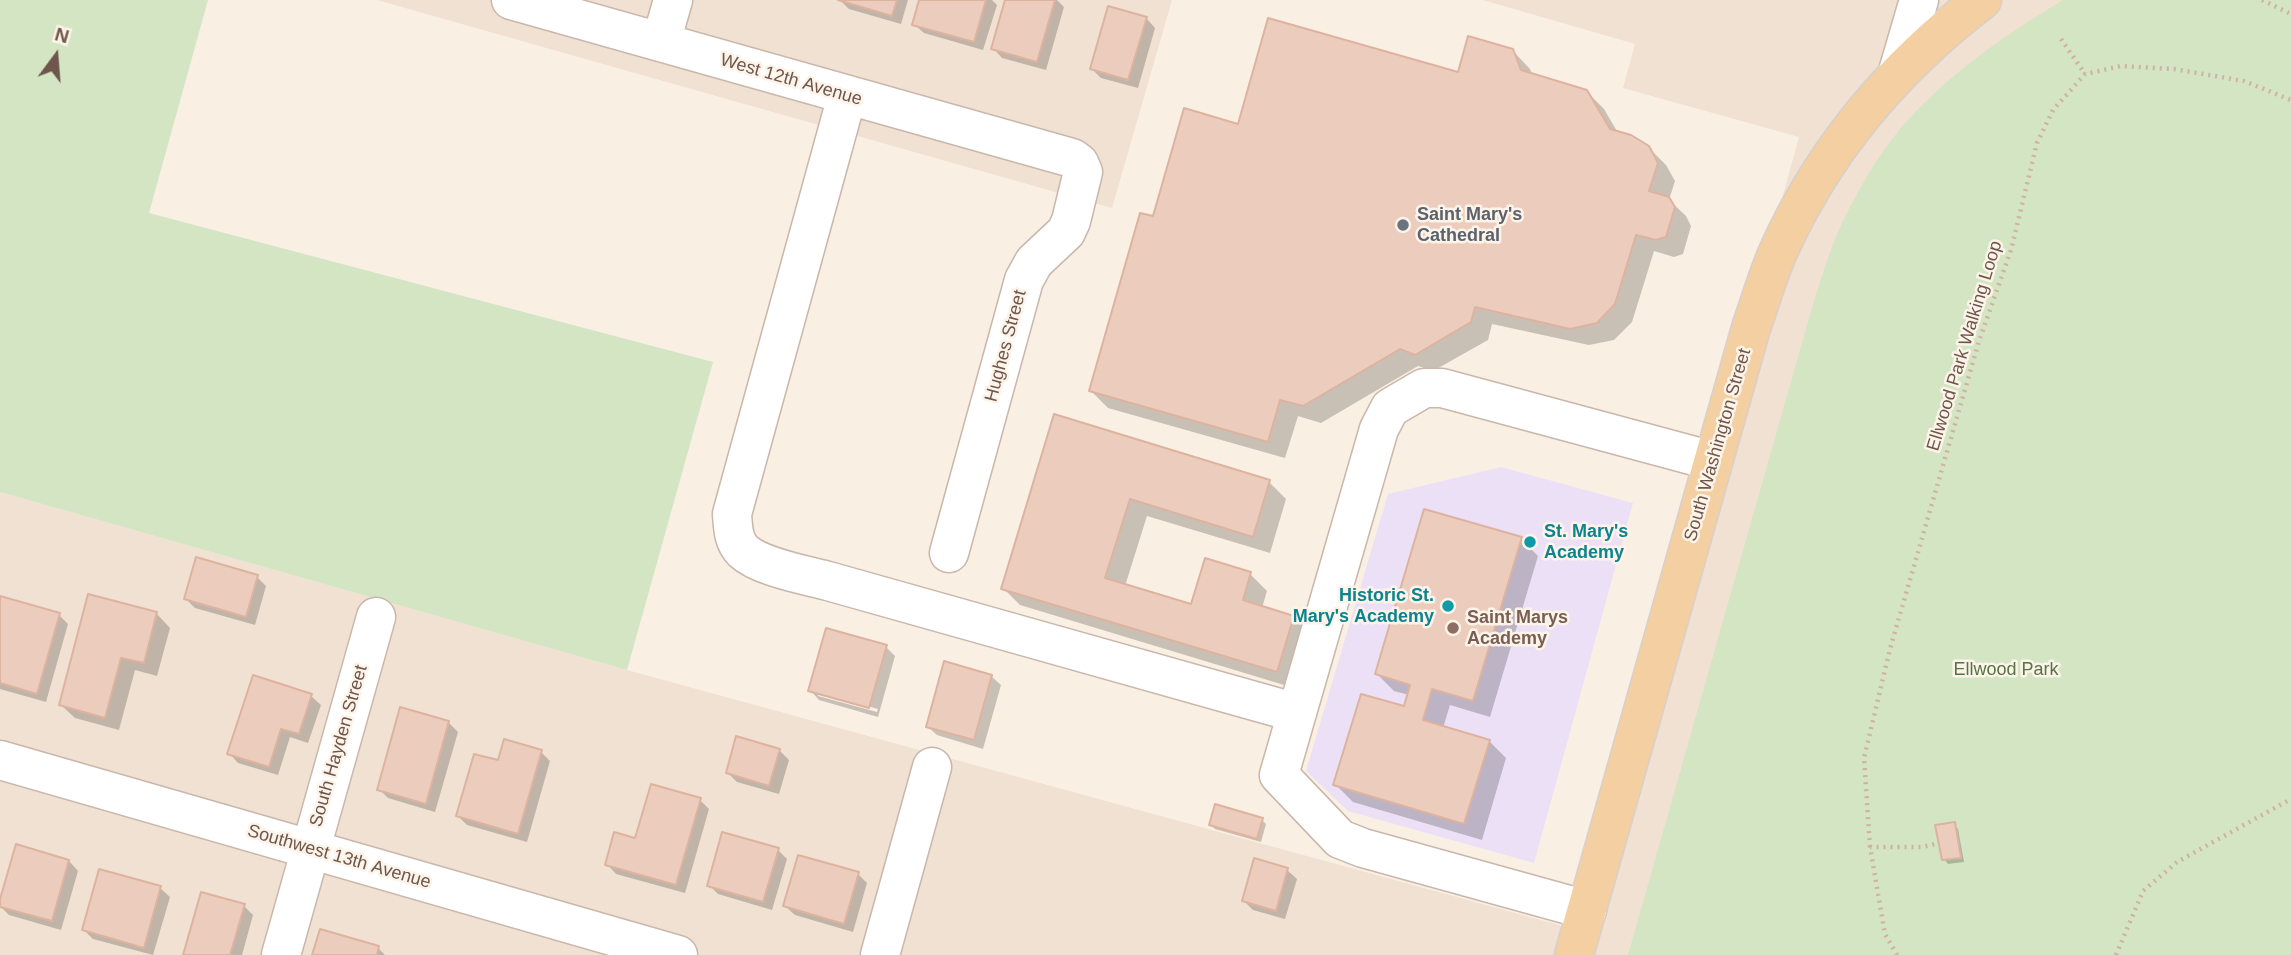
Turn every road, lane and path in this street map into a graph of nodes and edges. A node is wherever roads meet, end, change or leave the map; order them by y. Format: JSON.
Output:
{"nodes":[{"id":1,"x":511,"y":0,"type":"edge"},
{"id":2,"x":673,"y":0,"type":"edge"},
{"id":3,"x":1919,"y":0,"type":"edge"},
{"id":4,"x":1982,"y":0,"type":"edge"},
{"id":5,"x":2262,"y":0,"type":"edge"},
{"id":6,"x":2291,"y":14,"type":"edge"},
{"id":7,"x":2061,"y":39,"type":"dead end"},
{"id":8,"x":661,"y":42,"type":"junction"},
{"id":9,"x":2085,"y":74,"type":"junction"},
{"id":10,"x":1897,"y":75,"type":"junction"},
{"id":11,"x":847,"y":96,"type":"junction"},
{"id":12,"x":2291,"y":100,"type":"edge"},
{"id":13,"x":1072,"y":158,"type":"joint"},
{"id":14,"x":1713,"y":461,"type":"junction"},
{"id":15,"x":949,"y":553,"type":"dead end"},
{"id":16,"x":376,"y":617,"type":"dead end"},
{"id":17,"x":1297,"y":713,"type":"junction"},
{"id":18,"x":0,"y":760,"type":"edge"},
{"id":19,"x":932,"y":766,"type":"dead end"},
{"id":20,"x":2291,"y":799,"type":"edge"},
{"id":21,"x":1939,"y":843,"type":"dead end"},
{"id":22,"x":1870,"y":847,"type":"junction"},
{"id":23,"x":310,"y":848,"type":"junction"},
{"id":24,"x":1587,"y":910,"type":"junction"},
{"id":25,"x":281,"y":955,"type":"edge"},
{"id":26,"x":678,"y":955,"type":"edge"},
{"id":27,"x":880,"y":955,"type":"edge"},
{"id":28,"x":1574,"y":955,"type":"edge"},
{"id":29,"x":1897,"y":955,"type":"edge"},
{"id":30,"x":2116,"y":955,"type":"edge"}],
"edges":[{"from":1,"to":8,"type":"street","name":"West 12th Avenue"},
{"from":2,"to":8,"type":"street"},
{"from":3,"to":10,"type":"street"},
{"from":4,"to":10,"type":"main road","name":"South Washington Street"},
{"from":5,"to":6,"type":"path"},
{"from":7,"to":9,"type":"path"},
{"from":8,"to":11,"type":"street","name":"West 12th Avenue"},
{"from":9,"to":12,"type":"path"},
{"from":9,"to":22,"type":"path","name":"Ellwood Park Walking Loop"},
{"from":10,"to":14,"type":"main road","name":"South Washington Street"},
{"from":11,"to":13,"type":"street","name":"West 12th Avenue"},
{"from":11,"to":17,"type":"street"},
{"from":13,"to":15,"type":"street","name":"Hughes Street"},
{"from":14,"to":17,"type":"street"},
{"from":14,"to":24,"type":"main road","name":"South Washington Street"},
{"from":16,"to":23,"type":"street","name":"South Hayden Street"},
{"from":17,"to":24,"type":"street"},
{"from":18,"to":23,"type":"street","name":"Southwest 13th Avenue"},
{"from":19,"to":27,"type":"street"},
{"from":20,"to":30,"type":"path"},
{"from":21,"to":22,"type":"path"},
{"from":22,"to":29,"type":"path","name":"Ellwood Park Walking Loop"},
{"from":23,"to":25,"type":"street","name":"South Hayden Street"},
{"from":23,"to":26,"type":"street","name":"Southwest 13th Avenue"},
{"from":24,"to":28,"type":"main road","name":"South Washington Street"}]}
